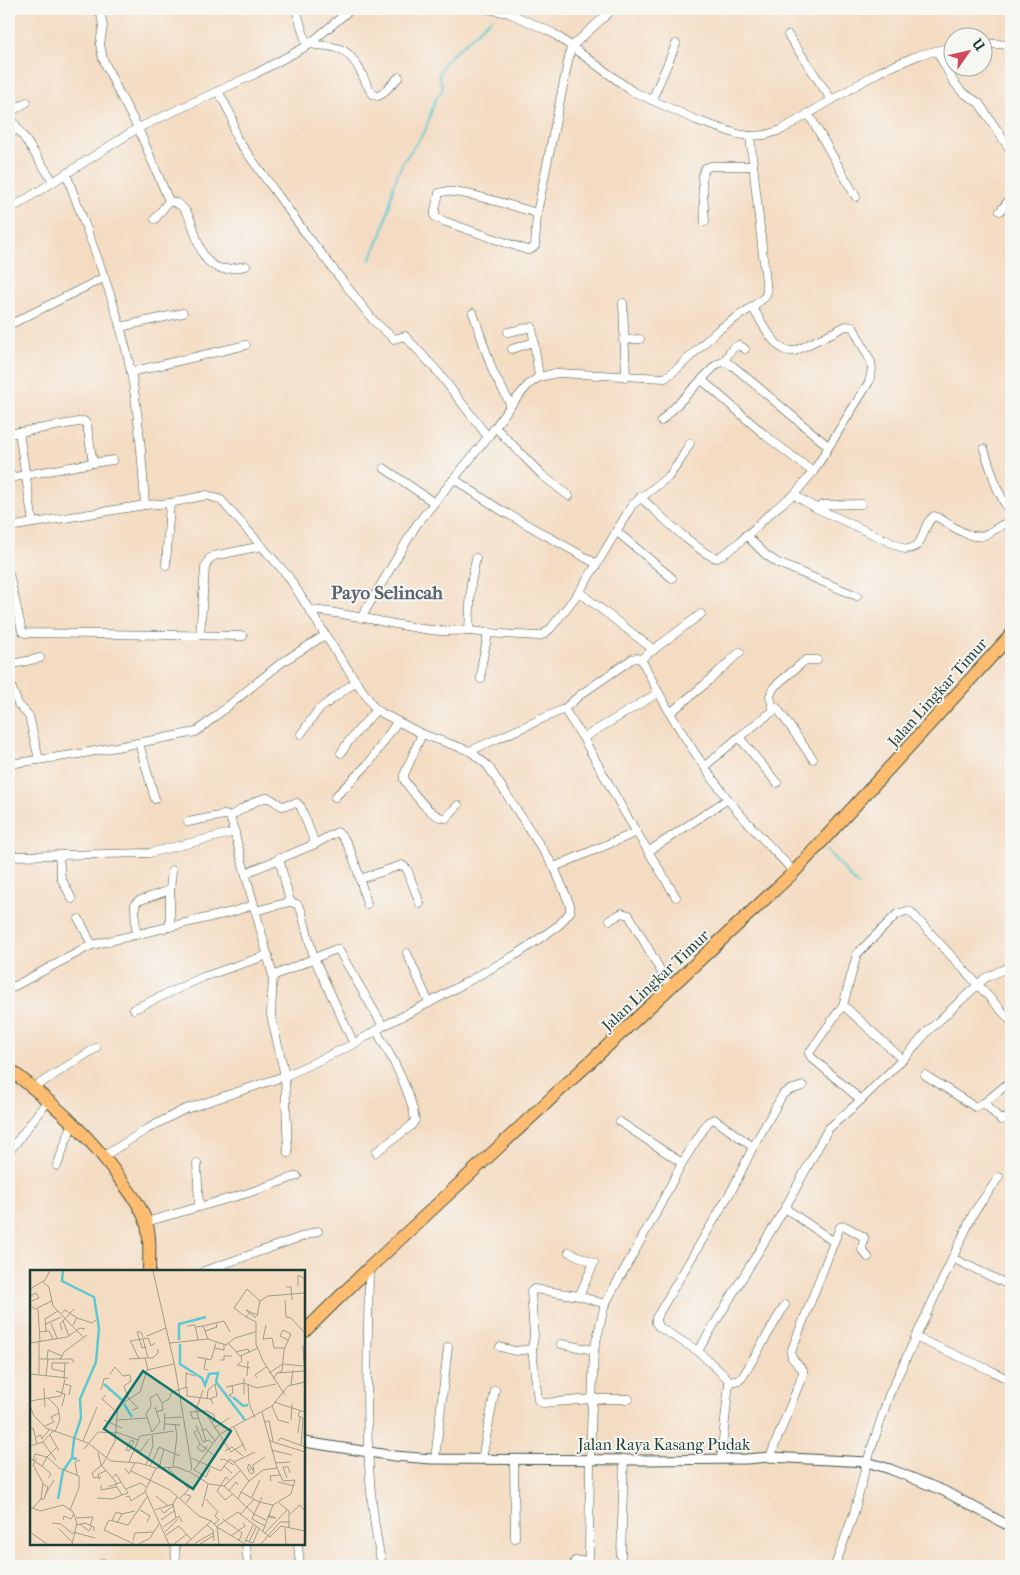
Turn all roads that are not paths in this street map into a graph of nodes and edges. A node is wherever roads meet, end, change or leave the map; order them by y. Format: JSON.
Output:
{"nodes":[{"id":1,"x":100,"y":9,"type":"edge"},
{"id":2,"x":296,"y":9,"type":"edge"},
{"id":3,"x":351,"y":9,"type":"edge"},
{"id":4,"x":487,"y":9,"type":"edge"},
{"id":5,"x":612,"y":9,"type":"edge"},
{"id":6,"x":788,"y":35,"type":"dead end"},
{"id":7,"x":676,"y":44,"type":"dead end"},
{"id":8,"x":992,"y":44,"type":"edge"},
{"id":9,"x":308,"y":45,"type":"junction"},
{"id":10,"x":1011,"y":45,"type":"edge"},
{"id":11,"x":571,"y":47,"type":"junction"},
{"id":12,"x":942,"y":50,"type":"edge"},
{"id":13,"x":937,"y":51,"type":"junction"},
{"id":14,"x":9,"y":73,"type":"edge"},
{"id":15,"x":399,"y":77,"type":"dead end"},
{"id":16,"x":9,"y":78,"type":"edge"},
{"id":17,"x":218,"y":91,"type":"junction"},
{"id":18,"x":831,"y":99,"type":"junction"},
{"id":19,"x":652,"y":100,"type":"junction"},
{"id":20,"x":27,"y":102,"type":"dead end"},
{"id":21,"x":808,"y":113,"type":"junction"},
{"id":22,"x":9,"y":114,"type":"edge"},
{"id":23,"x":138,"y":128,"type":"junction"},
{"id":24,"x":18,"y":129,"type":"junction"},
{"id":25,"x":9,"y":134,"type":"edge"},
{"id":26,"x":750,"y":136,"type":"junction"},
{"id":27,"x":1011,"y":151,"type":"edge"},
{"id":28,"x":753,"y":166,"type":"junction"},
{"id":29,"x":66,"y":173,"type":"junction"},
{"id":30,"x":53,"y":181,"type":"junction"},
{"id":31,"x":856,"y":197,"type":"dead end"},
{"id":32,"x":1011,"y":198,"type":"edge"},
{"id":33,"x":169,"y":201,"type":"junction"},
{"id":34,"x":9,"y":210,"type":"edge"},
{"id":35,"x":1000,"y":210,"type":"dead end"},
{"id":36,"x":537,"y":213,"type":"junction"},
{"id":37,"x":155,"y":219,"type":"dead end"},
{"id":38,"x":705,"y":222,"type":"dead end"},
{"id":39,"x":246,"y":266,"type":"dead end"},
{"id":40,"x":103,"y":278,"type":"junction"},
{"id":41,"x":623,"y":303,"type":"dead end"},
{"id":42,"x":752,"y":307,"type":"junction"},
{"id":43,"x":183,"y":313,"type":"dead end"},
{"id":44,"x":474,"y":313,"type":"dead end"},
{"id":45,"x":9,"y":325,"type":"edge"},
{"id":46,"x":120,"y":327,"type":"junction"},
{"id":47,"x":508,"y":332,"type":"dead end"},
{"id":48,"x":640,"y":339,"type":"dead end"},
{"id":49,"x":624,"y":340,"type":"junction"},
{"id":50,"x":534,"y":342,"type":"junction"},
{"id":51,"x":246,"y":345,"type":"dead end"},
{"id":52,"x":512,"y":349,"type":"dead end"},
{"id":53,"x":745,"y":350,"type":"dead end"},
{"id":54,"x":724,"y":362,"type":"junction"},
{"id":55,"x":130,"y":372,"type":"junction"},
{"id":56,"x":539,"y":377,"type":"junction"},
{"id":57,"x":626,"y":377,"type":"junction"},
{"id":58,"x":702,"y":380,"type":"junction"},
{"id":59,"x":511,"y":405,"type":"junction"},
{"id":60,"x":661,"y":421,"type":"dead end"},
{"id":61,"x":495,"y":427,"type":"junction"},
{"id":62,"x":19,"y":432,"type":"junction"},
{"id":63,"x":9,"y":434,"type":"edge"},
{"id":64,"x":488,"y":436,"type":"junction"},
{"id":65,"x":690,"y":443,"type":"dead end"},
{"id":66,"x":828,"y":446,"type":"junction"},
{"id":67,"x":984,"y":449,"type":"dead end"},
{"id":68,"x":113,"y":460,"type":"dead end"},
{"id":69,"x":93,"y":464,"type":"junction"},
{"id":70,"x":384,"y":468,"type":"dead end"},
{"id":71,"x":813,"y":472,"type":"junction"},
{"id":72,"x":26,"y":476,"type":"junction"},
{"id":73,"x":9,"y":478,"type":"edge"},
{"id":74,"x":454,"y":479,"type":"junction"},
{"id":75,"x":794,"y":495,"type":"junction"},
{"id":76,"x":569,"y":496,"type":"dead end"},
{"id":77,"x":640,"y":497,"type":"junction"},
{"id":78,"x":433,"y":502,"type":"junction"},
{"id":79,"x":170,"y":503,"type":"junction"},
{"id":80,"x":145,"y":504,"type":"junction"},
{"id":81,"x":860,"y":504,"type":"dead end"},
{"id":82,"x":816,"y":508,"type":"junction"},
{"id":83,"x":1011,"y":516,"type":"edge"},
{"id":84,"x":1011,"y":522,"type":"edge"},
{"id":85,"x":33,"y":523,"type":"junction"},
{"id":86,"x":9,"y":527,"type":"edge"},
{"id":87,"x":616,"y":531,"type":"junction"},
{"id":88,"x":746,"y":535,"type":"junction"},
{"id":89,"x":262,"y":546,"type":"junction"},
{"id":90,"x":476,"y":558,"type":"dead end"},
{"id":91,"x":166,"y":564,"type":"dead end"},
{"id":92,"x":597,"y":564,"type":"junction"},
{"id":93,"x":9,"y":574,"type":"edge"},
{"id":94,"x":672,"y":578,"type":"dead end"},
{"id":95,"x":579,"y":592,"type":"junction"},
{"id":96,"x":857,"y":596,"type":"dead end"},
{"id":97,"x":310,"y":610,"type":"junction"},
{"id":98,"x":701,"y":614,"type":"dead end"},
{"id":99,"x":362,"y":618,"type":"junction"},
{"id":100,"x":469,"y":631,"type":"junction"},
{"id":101,"x":488,"y":634,"type":"junction"},
{"id":102,"x":200,"y":635,"type":"junction"},
{"id":103,"x":1011,"y":635,"type":"edge"},
{"id":104,"x":244,"y":636,"type":"dead end"},
{"id":105,"x":325,"y":636,"type":"junction"},
{"id":106,"x":654,"y":650,"type":"junction"},
{"id":107,"x":740,"y":652,"type":"dead end"},
{"id":108,"x":40,"y":658,"type":"dead end"},
{"id":109,"x":641,"y":659,"type":"junction"},
{"id":110,"x":817,"y":660,"type":"dead end"},
{"id":111,"x":9,"y":665,"type":"edge"},
{"id":112,"x":481,"y":678,"type":"dead end"},
{"id":113,"x":9,"y":681,"type":"edge"},
{"id":114,"x":355,"y":682,"type":"junction"},
{"id":115,"x":658,"y":693,"type":"junction"},
{"id":116,"x":564,"y":709,"type":"junction"},
{"id":117,"x":774,"y":709,"type":"junction"},
{"id":118,"x":376,"y":710,"type":"junction"},
{"id":119,"x":670,"y":713,"type":"junction"},
{"id":120,"x":398,"y":722,"type":"junction"},
{"id":121,"x":301,"y":734,"type":"dead end"},
{"id":122,"x":422,"y":734,"type":"junction"},
{"id":123,"x":739,"y":737,"type":"junction"},
{"id":124,"x":583,"y":738,"type":"junction"},
{"id":125,"x":139,"y":744,"type":"junction"},
{"id":126,"x":470,"y":751,"type":"junction"},
{"id":127,"x":341,"y":753,"type":"dead end"},
{"id":128,"x":813,"y":759,"type":"dead end"},
{"id":129,"x":39,"y":760,"type":"junction"},
{"id":130,"x":9,"y":764,"type":"edge"},
{"id":131,"x":705,"y":766,"type":"junction"},
{"id":132,"x":777,"y":783,"type":"dead end"},
{"id":133,"x":335,"y":797,"type":"dead end"},
{"id":134,"x":155,"y":799,"type":"dead end"},
{"id":135,"x":728,"y":799,"type":"junction"},
{"id":136,"x":458,"y":806,"type":"dead end"},
{"id":137,"x":230,"y":816,"type":"junction"},
{"id":138,"x":188,"y":822,"type":"dead end"},
{"id":139,"x":234,"y":832,"type":"junction"},
{"id":140,"x":637,"y":832,"type":"junction"},
{"id":141,"x":315,"y":844,"type":"junction"},
{"id":142,"x":649,"y":851,"type":"junction"},
{"id":143,"x":9,"y":853,"type":"edge"},
{"id":144,"x":60,"y":856,"type":"junction"},
{"id":145,"x":279,"y":858,"type":"junction"},
{"id":146,"x":554,"y":868,"type":"junction"},
{"id":147,"x":172,"y":870,"type":"dead end"},
{"id":148,"x":794,"y":872,"type":"junction"},
{"id":149,"x":246,"y":873,"type":"junction"},
{"id":150,"x":360,"y":879,"type":"junction"},
{"id":151,"x":170,"y":890,"type":"junction"},
{"id":152,"x":676,"y":896,"type":"dead end"},
{"id":153,"x":72,"y":900,"type":"dead end"},
{"id":154,"x":290,"y":902,"type":"junction"},
{"id":155,"x":368,"y":904,"type":"dead end"},
{"id":156,"x":420,"y":904,"type":"dead end"},
{"id":157,"x":254,"y":908,"type":"junction"},
{"id":158,"x":79,"y":920,"type":"dead end"},
{"id":159,"x":610,"y":920,"type":"dead end"},
{"id":160,"x":170,"y":927,"type":"junction"},
{"id":161,"x":136,"y":935,"type":"junction"},
{"id":162,"x":92,"y":946,"type":"junction"},
{"id":163,"x":407,"y":953,"type":"dead end"},
{"id":164,"x":268,"y":955,"type":"junction"},
{"id":165,"x":314,"y":958,"type":"junction"},
{"id":166,"x":1011,"y":966,"type":"edge"},
{"id":167,"x":274,"y":976,"type":"junction"},
{"id":168,"x":979,"y":984,"type":"junction"},
{"id":169,"x":9,"y":989,"type":"edge"},
{"id":170,"x":670,"y":989,"type":"junction"},
{"id":171,"x":429,"y":1003,"type":"junction"},
{"id":172,"x":843,"y":1005,"type":"junction"},
{"id":173,"x":134,"y":1009,"type":"dead end"},
{"id":174,"x":1011,"y":1021,"type":"edge"},
{"id":175,"x":380,"y":1028,"type":"junction"},
{"id":176,"x":354,"y":1044,"type":"junction"},
{"id":177,"x":96,"y":1048,"type":"dead end"},
{"id":178,"x":902,"y":1059,"type":"junction"},
{"id":179,"x":9,"y":1069,"type":"edge"},
{"id":180,"x":925,"y":1075,"type":"dead end"},
{"id":181,"x":285,"y":1076,"type":"junction"},
{"id":182,"x":1011,"y":1081,"type":"edge"},
{"id":183,"x":803,"y":1086,"type":"dead end"},
{"id":184,"x":33,"y":1088,"type":"junction"},
{"id":185,"x":48,"y":1100,"type":"junction"},
{"id":186,"x":861,"y":1100,"type":"junction"},
{"id":187,"x":984,"y":1103,"type":"junction"},
{"id":188,"x":1011,"y":1114,"type":"edge"},
{"id":189,"x":73,"y":1122,"type":"junction"},
{"id":190,"x":620,"y":1122,"type":"dead end"},
{"id":191,"x":753,"y":1147,"type":"junction"},
{"id":192,"x":9,"y":1152,"type":"edge"},
{"id":193,"x":376,"y":1152,"type":"dead end"},
{"id":194,"x":288,"y":1153,"type":"dead end"},
{"id":195,"x":104,"y":1156,"type":"junction"},
{"id":196,"x":197,"y":1163,"type":"dead end"},
{"id":197,"x":682,"y":1163,"type":"junction"},
{"id":198,"x":57,"y":1166,"type":"dead end"},
{"id":199,"x":297,"y":1176,"type":"dead end"},
{"id":200,"x":999,"y":1177,"type":"dead end"},
{"id":201,"x":199,"y":1208,"type":"junction"},
{"id":202,"x":785,"y":1208,"type":"junction"},
{"id":203,"x":146,"y":1222,"type":"junction"},
{"id":204,"x":318,"y":1231,"type":"dead end"},
{"id":205,"x":834,"y":1242,"type":"junction"},
{"id":206,"x":569,"y":1252,"type":"dead end"},
{"id":207,"x":868,"y":1257,"type":"dead end"},
{"id":208,"x":952,"y":1258,"type":"junction"},
{"id":209,"x":369,"y":1268,"type":"junction"},
{"id":210,"x":149,"y":1270,"type":"edge"},
{"id":211,"x":207,"y":1270,"type":"edge"},
{"id":212,"x":1011,"y":1286,"type":"edge"},
{"id":213,"x":579,"y":1296,"type":"junction"},
{"id":214,"x":605,"y":1304,"type":"junction"},
{"id":215,"x":785,"y":1305,"type":"dead end"},
{"id":216,"x":305,"y":1331,"type":"edge"},
{"id":217,"x":915,"y":1337,"type":"junction"},
{"id":218,"x":561,"y":1344,"type":"dead end"},
{"id":219,"x":448,"y":1347,"type":"dead end"},
{"id":220,"x":500,"y":1347,"type":"dead end"},
{"id":221,"x":532,"y":1349,"type":"junction"},
{"id":222,"x":594,"y":1350,"type":"junction"},
{"id":223,"x":698,"y":1351,"type":"junction"},
{"id":224,"x":1011,"y":1381,"type":"edge"},
{"id":225,"x":729,"y":1382,"type":"junction"},
{"id":226,"x":495,"y":1390,"type":"dead end"},
{"id":227,"x":592,"y":1399,"type":"junction"},
{"id":228,"x":629,"y":1399,"type":"dead end"},
{"id":229,"x":305,"y":1442,"type":"edge"},
{"id":230,"x":367,"y":1452,"type":"junction"},
{"id":231,"x":770,"y":1457,"type":"junction"},
{"id":232,"x":435,"y":1459,"type":"junction"},
{"id":233,"x":482,"y":1459,"type":"junction"},
{"id":234,"x":514,"y":1459,"type":"junction"},
{"id":235,"x":590,"y":1459,"type":"junction"},
{"id":236,"x":624,"y":1459,"type":"junction"},
{"id":237,"x":721,"y":1459,"type":"junction"},
{"id":238,"x":867,"y":1462,"type":"junction"},
{"id":239,"x":1011,"y":1527,"type":"edge"},
{"id":240,"x":515,"y":1538,"type":"dead end"},
{"id":241,"x":176,"y":1545,"type":"edge"},
{"id":242,"x":246,"y":1545,"type":"edge"},
{"id":243,"x":298,"y":1545,"type":"edge"},
{"id":244,"x":622,"y":1556,"type":"dead end"},
{"id":245,"x":176,"y":1566,"type":"edge"},
{"id":246,"x":248,"y":1566,"type":"edge"},
{"id":247,"x":300,"y":1566,"type":"edge"},
{"id":248,"x":382,"y":1566,"type":"edge"},
{"id":249,"x":573,"y":1566,"type":"edge"},
{"id":250,"x":835,"y":1566,"type":"edge"}],
"edges":[{"from":1,"to":23,"type":"street"},
{"from":2,"to":9,"type":"street"},
{"from":3,"to":9,"type":"street"},
{"from":4,"to":11,"type":"street"},
{"from":5,"to":11,"type":"street"},
{"from":6,"to":18,"type":"street"},
{"from":7,"to":19,"type":"street"},
{"from":8,"to":10,"type":"street"},
{"from":9,"to":15,"type":"street"},
{"from":9,"to":17,"type":"street"},
{"from":11,"to":19,"type":"street"},
{"from":11,"to":36,"type":"street"},
{"from":12,"to":13,"type":"street"},
{"from":13,"to":18,"type":"street"},
{"from":13,"to":27,"type":"street"},
{"from":14,"to":16,"type":"street"},
{"from":17,"to":23,"type":"street"},
{"from":17,"to":64,"type":"street"},
{"from":18,"to":21,"type":"street"},
{"from":19,"to":26,"type":"street"},
{"from":20,"to":22,"type":"street"},
{"from":21,"to":26,"type":"street"},
{"from":21,"to":31,"type":"street"},
{"from":22,"to":24,"type":"street"},
{"from":23,"to":29,"type":"street"},
{"from":23,"to":33,"type":"street"},
{"from":24,"to":25,"type":"street"},
{"from":24,"to":30,"type":"street"},
{"from":26,"to":28,"type":"street"},
{"from":28,"to":38,"type":"street"},
{"from":28,"to":42,"type":"street"},
{"from":29,"to":30,"type":"street"},
{"from":29,"to":40,"type":"street"},
{"from":30,"to":34,"type":"street"},
{"from":32,"to":35,"type":"street"},
{"from":33,"to":37,"type":"street"},
{"from":33,"to":39,"type":"street"},
{"from":36,"to":36,"type":"street"},
{"from":40,"to":45,"type":"street"},
{"from":40,"to":46,"type":"street"},
{"from":41,"to":49,"type":"street"},
{"from":42,"to":57,"type":"street"},
{"from":42,"to":66,"type":"street"},
{"from":43,"to":46,"type":"street"},
{"from":44,"to":59,"type":"street"},
{"from":46,"to":55,"type":"street"},
{"from":47,"to":50,"type":"street"},
{"from":48,"to":49,"type":"street"},
{"from":49,"to":57,"type":"street"},
{"from":50,"to":52,"type":"street"},
{"from":50,"to":56,"type":"street"},
{"from":51,"to":55,"type":"street"},
{"from":53,"to":54,"type":"street"},
{"from":54,"to":58,"type":"street"},
{"from":54,"to":66,"type":"street"},
{"from":55,"to":80,"type":"street"},
{"from":56,"to":57,"type":"street"},
{"from":56,"to":59,"type":"street"},
{"from":58,"to":60,"type":"street"},
{"from":58,"to":71,"type":"street"},
{"from":59,"to":61,"type":"street"},
{"from":61,"to":64,"type":"street"},
{"from":61,"to":76,"type":"street"},
{"from":62,"to":63,"type":"street"},
{"from":62,"to":69,"type":"street"},
{"from":62,"to":72,"type":"street"},
{"from":64,"to":74,"type":"street"},
{"from":65,"to":77,"type":"street"},
{"from":66,"to":71,"type":"street"},
{"from":67,"to":83,"type":"street"},
{"from":68,"to":69,"type":"street"},
{"from":69,"to":72,"type":"street"},
{"from":70,"to":78,"type":"street"},
{"from":71,"to":75,"type":"street"},
{"from":72,"to":73,"type":"street"},
{"from":72,"to":85,"type":"street"},
{"from":74,"to":78,"type":"street"},
{"from":74,"to":92,"type":"street"},
{"from":75,"to":82,"type":"street"},
{"from":75,"to":88,"type":"street"},
{"from":77,"to":87,"type":"street"},
{"from":77,"to":88,"type":"street"},
{"from":78,"to":99,"type":"street"},
{"from":79,"to":80,"type":"street"},
{"from":79,"to":89,"type":"street"},
{"from":79,"to":91,"type":"street"},
{"from":80,"to":85,"type":"street"},
{"from":81,"to":82,"type":"street"},
{"from":82,"to":84,"type":"street"},
{"from":85,"to":86,"type":"street"},
{"from":87,"to":92,"type":"street"},
{"from":87,"to":94,"type":"street"},
{"from":88,"to":96,"type":"street"},
{"from":89,"to":97,"type":"street"},
{"from":89,"to":102,"type":"street"},
{"from":90,"to":100,"type":"street"},
{"from":92,"to":95,"type":"street"},
{"from":93,"to":102,"type":"street"},
{"from":95,"to":101,"type":"street"},
{"from":95,"to":106,"type":"street"},
{"from":97,"to":99,"type":"street"},
{"from":97,"to":105,"type":"street"},
{"from":98,"to":106,"type":"street"},
{"from":99,"to":100,"type":"street"},
{"from":100,"to":101,"type":"street"},
{"from":101,"to":112,"type":"street"},
{"from":102,"to":104,"type":"street"},
{"from":103,"to":148,"type":"highway","name":"Jalan Lingkar Timur"},
{"from":105,"to":114,"type":"street"},
{"from":105,"to":125,"type":"street"},
{"from":106,"to":109,"type":"street"},
{"from":107,"to":119,"type":"street"},
{"from":108,"to":111,"type":"street"},
{"from":109,"to":115,"type":"street"},
{"from":109,"to":116,"type":"street"},
{"from":110,"to":117,"type":"street"},
{"from":113,"to":129,"type":"street"},
{"from":114,"to":118,"type":"street"},
{"from":114,"to":121,"type":"street"},
{"from":115,"to":119,"type":"street"},
{"from":115,"to":124,"type":"street"},
{"from":116,"to":124,"type":"street"},
{"from":116,"to":126,"type":"street"},
{"from":117,"to":123,"type":"street"},
{"from":117,"to":128,"type":"street"},
{"from":118,"to":120,"type":"street"},
{"from":118,"to":127,"type":"street"},
{"from":119,"to":131,"type":"street"},
{"from":120,"to":122,"type":"street"},
{"from":120,"to":133,"type":"street"},
{"from":122,"to":126,"type":"street"},
{"from":122,"to":136,"type":"street"},
{"from":123,"to":131,"type":"street"},
{"from":123,"to":132,"type":"street"},
{"from":124,"to":140,"type":"street"},
{"from":125,"to":129,"type":"street"},
{"from":125,"to":134,"type":"street"},
{"from":126,"to":146,"type":"street"},
{"from":129,"to":130,"type":"street"},
{"from":131,"to":135,"type":"street"},
{"from":135,"to":142,"type":"street"},
{"from":135,"to":148,"type":"street"},
{"from":137,"to":138,"type":"street"},
{"from":137,"to":139,"type":"street"},
{"from":137,"to":141,"type":"street"},
{"from":139,"to":144,"type":"street"},
{"from":139,"to":149,"type":"street"},
{"from":140,"to":142,"type":"street"},
{"from":140,"to":146,"type":"street"},
{"from":141,"to":145,"type":"street"},
{"from":141,"to":150,"type":"street"},
{"from":142,"to":152,"type":"street"},
{"from":143,"to":144,"type":"street"},
{"from":144,"to":153,"type":"street"},
{"from":145,"to":149,"type":"street"},
{"from":145,"to":154,"type":"street"},
{"from":146,"to":171,"type":"street"},
{"from":147,"to":151,"type":"street"},
{"from":148,"to":170,"type":"highway","name":"Jalan Lingkar Timur"},
{"from":149,"to":157,"type":"street"},
{"from":150,"to":155,"type":"street"},
{"from":150,"to":156,"type":"street"},
{"from":151,"to":160,"type":"street"},
{"from":151,"to":161,"type":"street"},
{"from":154,"to":157,"type":"street"},
{"from":154,"to":165,"type":"street"},
{"from":157,"to":160,"type":"street"},
{"from":157,"to":164,"type":"street"},
{"from":158,"to":162,"type":"street"},
{"from":159,"to":170,"type":"street"},
{"from":160,"to":161,"type":"street"},
{"from":161,"to":162,"type":"street"},
{"from":162,"to":169,"type":"street"},
{"from":163,"to":171,"type":"street"},
{"from":164,"to":167,"type":"street"},
{"from":164,"to":173,"type":"street"},
{"from":165,"to":167,"type":"street"},
{"from":165,"to":175,"type":"street"},
{"from":165,"to":176,"type":"street"},
{"from":166,"to":168,"type":"street"},
{"from":167,"to":181,"type":"street"},
{"from":168,"to":172,"type":"street"},
{"from":168,"to":174,"type":"street"},
{"from":168,"to":178,"type":"street"},
{"from":170,"to":209,"type":"highway","name":"Jalan Lingkar Timur"},
{"from":171,"to":175,"type":"street"},
{"from":172,"to":178,"type":"street"},
{"from":172,"to":186,"type":"street"},
{"from":175,"to":176,"type":"street"},
{"from":175,"to":193,"type":"street"},
{"from":176,"to":181,"type":"street"},
{"from":177,"to":184,"type":"street"},
{"from":178,"to":186,"type":"street"},
{"from":179,"to":184,"type":"highway"},
{"from":180,"to":187,"type":"street"},
{"from":181,"to":194,"type":"street"},
{"from":181,"to":195,"type":"street"},
{"from":182,"to":187,"type":"street"},
{"from":183,"to":191,"type":"street"},
{"from":184,"to":185,"type":"highway"},
{"from":185,"to":189,"type":"highway"},
{"from":185,"to":192,"type":"street"},
{"from":186,"to":202,"type":"street"},
{"from":187,"to":188,"type":"street"},
{"from":189,"to":195,"type":"highway"},
{"from":189,"to":198,"type":"street"},
{"from":190,"to":197,"type":"street"},
{"from":191,"to":197,"type":"street"},
{"from":191,"to":223,"type":"street"},
{"from":195,"to":203,"type":"highway"},
{"from":196,"to":201,"type":"street"},
{"from":197,"to":214,"type":"street"},
{"from":199,"to":201,"type":"street"},
{"from":200,"to":208,"type":"street"},
{"from":201,"to":203,"type":"street"},
{"from":202,"to":205,"type":"street"},
{"from":202,"to":223,"type":"street"},
{"from":203,"to":210,"type":"highway"},
{"from":204,"to":211,"type":"street"},
{"from":205,"to":207,"type":"street"},
{"from":205,"to":231,"type":"street"},
{"from":206,"to":213,"type":"street"},
{"from":208,"to":212,"type":"street"},
{"from":208,"to":217,"type":"street"},
{"from":209,"to":216,"type":"highway","name":"Jalan Lingkar Timur"},
{"from":209,"to":230,"type":"street"},
{"from":213,"to":214,"type":"street"},
{"from":213,"to":221,"type":"street"},
{"from":214,"to":222,"type":"street"},
{"from":215,"to":225,"type":"street"},
{"from":217,"to":224,"type":"street"},
{"from":217,"to":238,"type":"street"},
{"from":218,"to":222,"type":"street"},
{"from":219,"to":232,"type":"street"},
{"from":220,"to":221,"type":"street"},
{"from":221,"to":227,"type":"street"},
{"from":222,"to":227,"type":"street"},
{"from":223,"to":225,"type":"street"},
{"from":225,"to":237,"type":"street"},
{"from":226,"to":233,"type":"street"},
{"from":227,"to":228,"type":"street"},
{"from":227,"to":235,"type":"street"},
{"from":229,"to":230,"type":"street","name":"Jalan Raya Kasang Pudak"},
{"from":230,"to":232,"type":"street","name":"Jalan Raya Kasang Pudak"},
{"from":230,"to":248,"type":"street"},
{"from":231,"to":237,"type":"street","name":"Jalan Raya Kasang Pudak"},
{"from":231,"to":238,"type":"street","name":"Jalan Raya Kasang Pudak"},
{"from":232,"to":233,"type":"street","name":"Jalan Raya Kasang Pudak"},
{"from":233,"to":234,"type":"street","name":"Jalan Raya Kasang Pudak"},
{"from":234,"to":235,"type":"street","name":"Jalan Raya Kasang Pudak"},
{"from":234,"to":240,"type":"street"},
{"from":235,"to":236,"type":"street","name":"Jalan Raya Kasang Pudak"},
{"from":235,"to":249,"type":"street"},
{"from":236,"to":237,"type":"street","name":"Jalan Raya Kasang Pudak"},
{"from":236,"to":244,"type":"street"},
{"from":238,"to":239,"type":"street","name":"Jalan Raya Kasang Pudak"},
{"from":238,"to":250,"type":"street"},
{"from":241,"to":245,"type":"street"},
{"from":242,"to":246,"type":"street"},
{"from":243,"to":247,"type":"street"}]}
